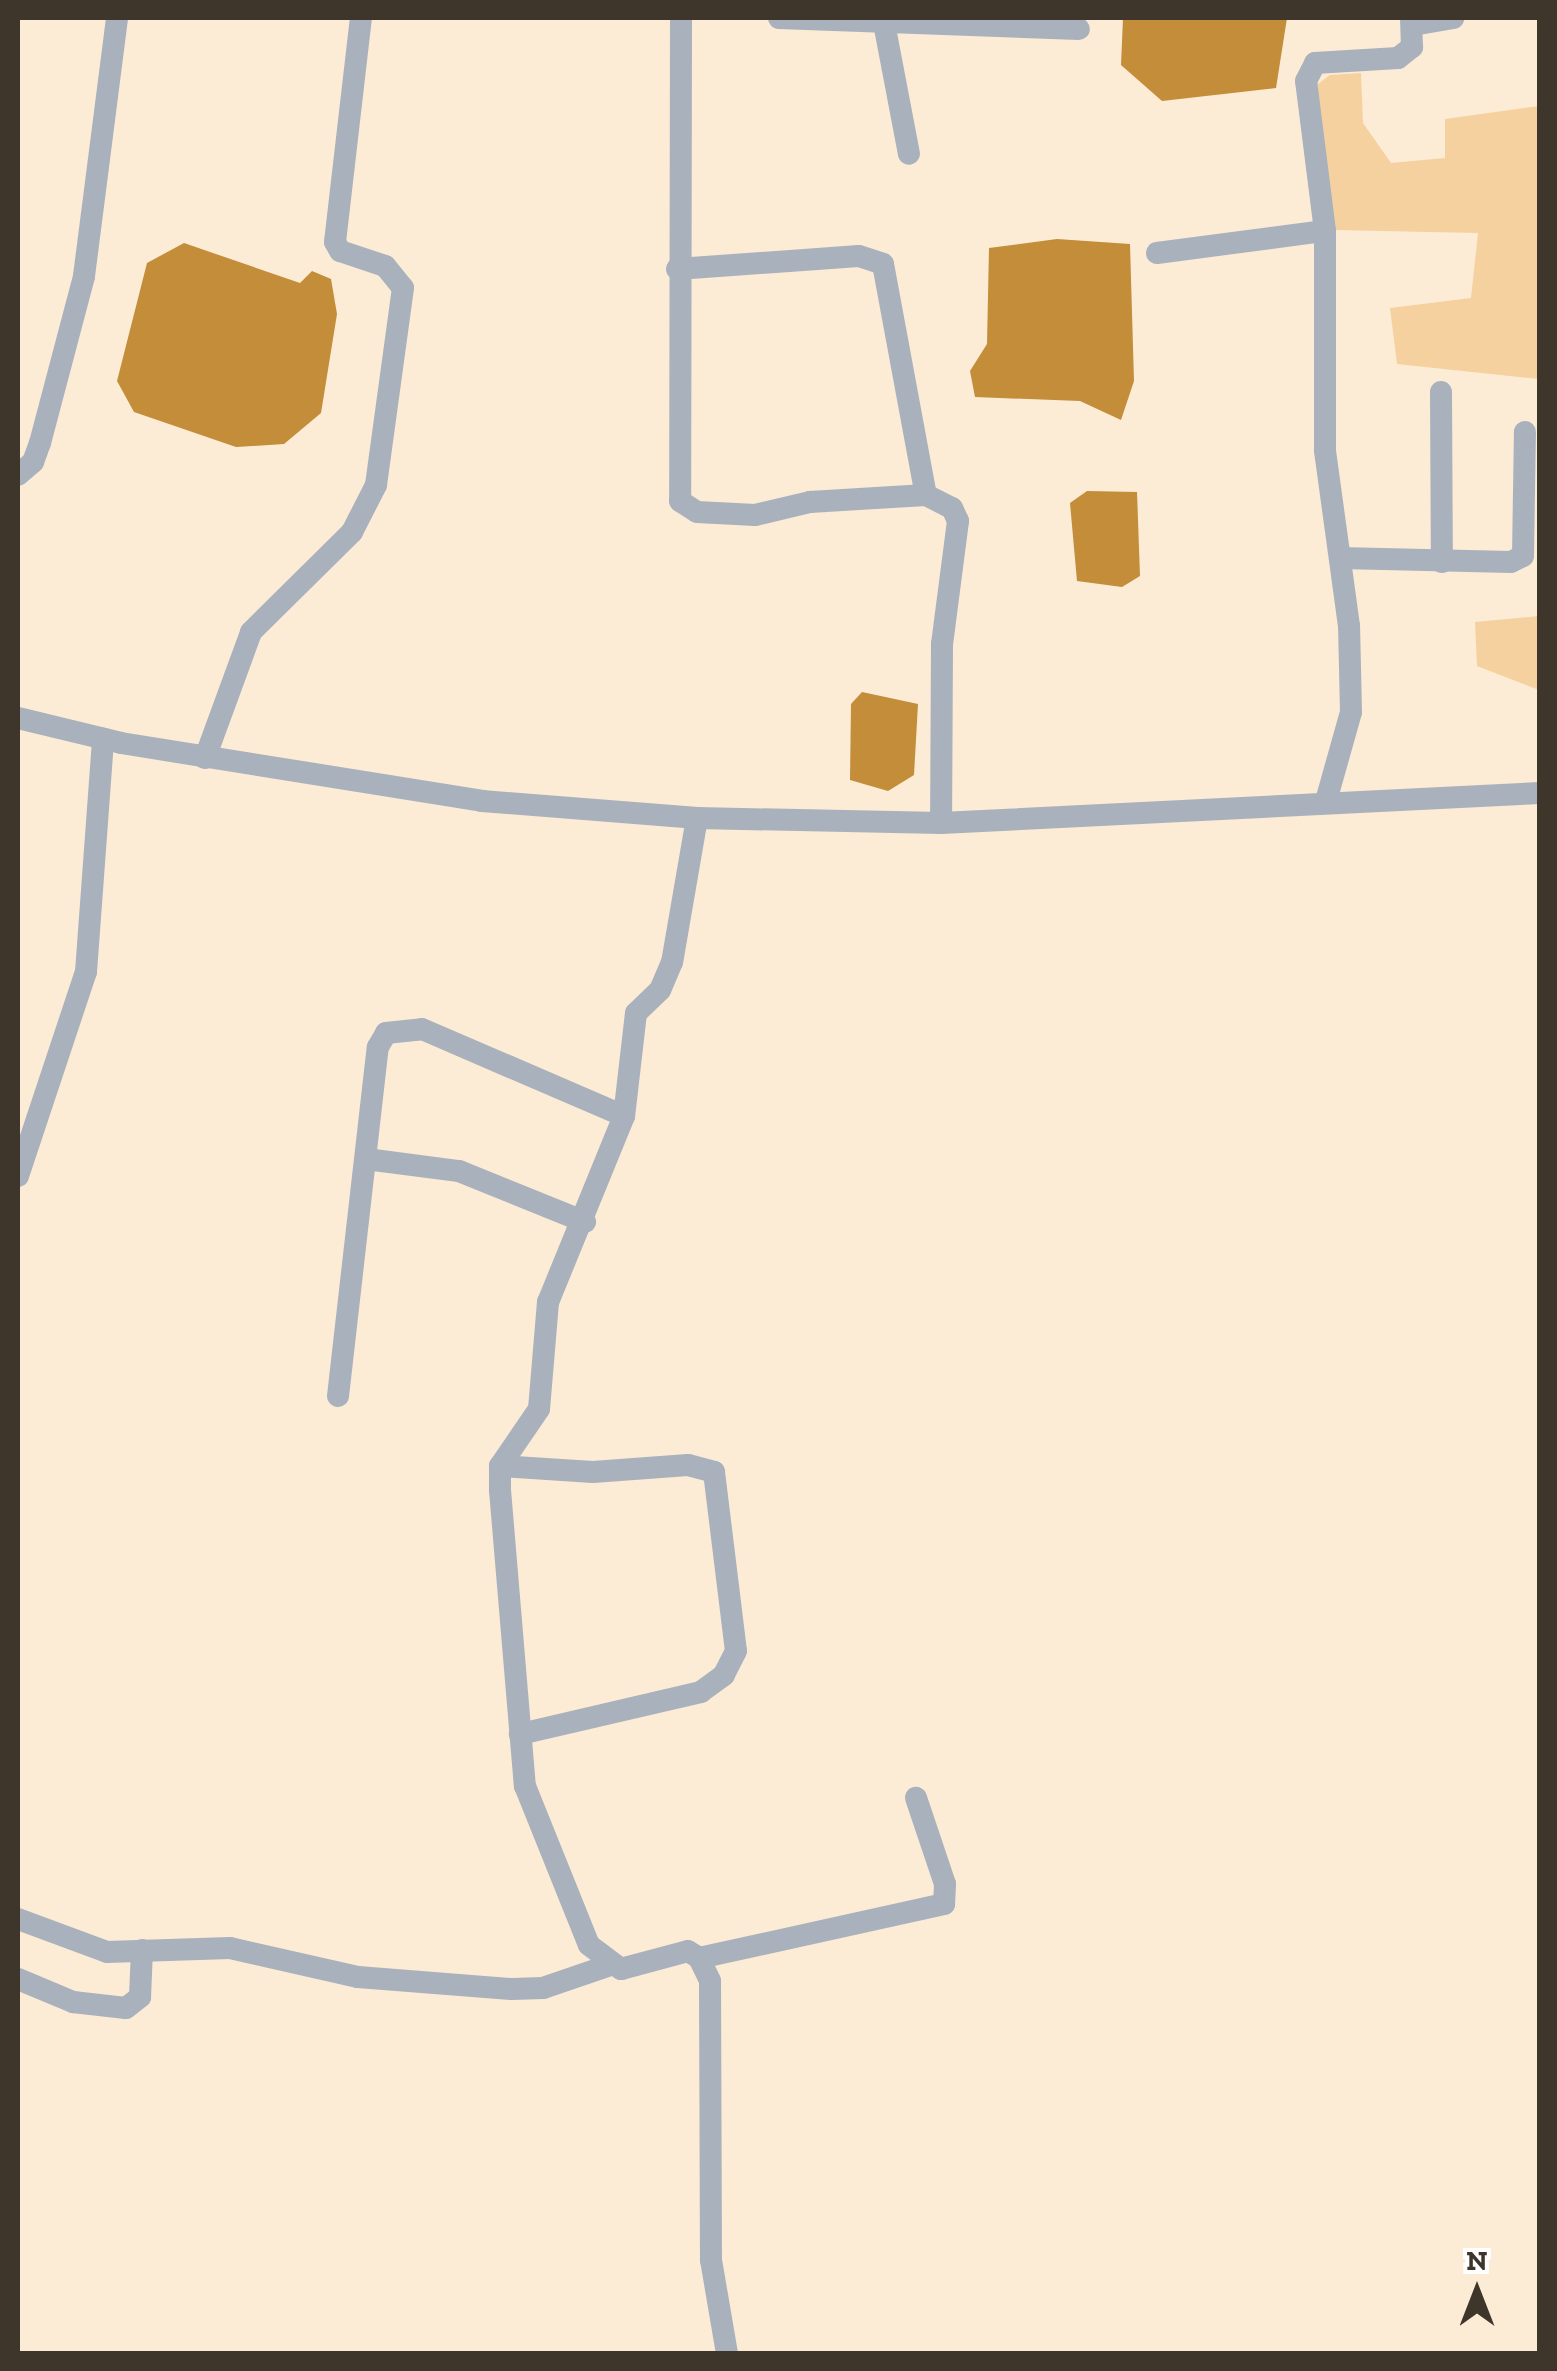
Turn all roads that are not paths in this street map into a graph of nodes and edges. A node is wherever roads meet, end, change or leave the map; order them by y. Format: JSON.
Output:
{"nodes":[{"id":1,"x":117,"y":18,"type":"edge"},
{"id":2,"x":361,"y":18,"type":"edge"},
{"id":3,"x":681,"y":18,"type":"edge"},
{"id":4,"x":780,"y":18,"type":"edge"},
{"id":5,"x":1453,"y":18,"type":"edge"},
{"id":6,"x":891,"y":21,"type":"edge"},
{"id":7,"x":1412,"y":21,"type":"edge"},
{"id":8,"x":1079,"y":29,"type":"dead end"},
{"id":9,"x":909,"y":154,"type":"dead end"},
{"id":10,"x":1325,"y":231,"type":"junction"},
{"id":11,"x":1157,"y":252,"type":"dead end"},
{"id":12,"x":677,"y":270,"type":"junction"},
{"id":13,"x":1441,"y":392,"type":"dead end"},
{"id":14,"x":1525,"y":432,"type":"dead end"},
{"id":15,"x":18,"y":475,"type":"edge"},
{"id":16,"x":926,"y":495,"type":"junction"},
{"id":17,"x":1340,"y":558,"type":"junction"},
{"id":18,"x":1442,"y":562,"type":"junction"},
{"id":19,"x":18,"y":718,"type":"edge"},
{"id":20,"x":103,"y":739,"type":"junction"},
{"id":21,"x":204,"y":758,"type":"junction"},
{"id":22,"x":1540,"y":793,"type":"edge"},
{"id":23,"x":1326,"y":802,"type":"junction"},
{"id":24,"x":697,"y":818,"type":"junction"},
{"id":25,"x":941,"y":823,"type":"junction"},
{"id":26,"x":624,"y":1116,"type":"junction"},
{"id":27,"x":366,"y":1159,"type":"junction"},
{"id":28,"x":18,"y":1176,"type":"edge"},
{"id":29,"x":585,"y":1222,"type":"junction"},
{"id":30,"x":338,"y":1396,"type":"dead end"},
{"id":31,"x":500,"y":1466,"type":"junction"},
{"id":32,"x":520,"y":1734,"type":"junction"},
{"id":33,"x":916,"y":1798,"type":"dead end"},
{"id":34,"x":18,"y":1919,"type":"edge"},
{"id":35,"x":142,"y":1950,"type":"junction"},
{"id":36,"x":699,"y":1958,"type":"junction"},
{"id":37,"x":610,"y":1965,"type":"junction"},
{"id":38,"x":18,"y":1978,"type":"edge"},
{"id":39,"x":728,"y":2354,"type":"edge"}],
"edges":[{"from":1,"to":15,"type":"street"},
{"from":2,"to":21,"type":"street"},
{"from":3,"to":12,"type":"street"},
{"from":4,"to":6,"type":"street"},
{"from":5,"to":7,"type":"street"},
{"from":6,"to":8,"type":"street"},
{"from":6,"to":9,"type":"street"},
{"from":7,"to":10,"type":"street"},
{"from":10,"to":11,"type":"street"},
{"from":10,"to":17,"type":"street"},
{"from":12,"to":16,"type":"street"},
{"from":12,"to":16,"type":"street"},
{"from":13,"to":18,"type":"street"},
{"from":14,"to":18,"type":"street"},
{"from":16,"to":25,"type":"street"},
{"from":17,"to":18,"type":"street"},
{"from":17,"to":23,"type":"street"},
{"from":19,"to":20,"type":"street"},
{"from":20,"to":21,"type":"street"},
{"from":20,"to":28,"type":"street"},
{"from":21,"to":24,"type":"street"},
{"from":22,"to":23,"type":"street"},
{"from":23,"to":25,"type":"street"},
{"from":24,"to":25,"type":"street"},
{"from":24,"to":26,"type":"street"},
{"from":26,"to":27,"type":"street"},
{"from":26,"to":29,"type":"street"},
{"from":27,"to":29,"type":"street"},
{"from":27,"to":30,"type":"street"},
{"from":29,"to":31,"type":"street"},
{"from":31,"to":32,"type":"street"},
{"from":31,"to":32,"type":"street"},
{"from":32,"to":37,"type":"street"},
{"from":33,"to":36,"type":"street"},
{"from":34,"to":35,"type":"street"},
{"from":35,"to":37,"type":"street"},
{"from":35,"to":38,"type":"street"},
{"from":36,"to":37,"type":"street"},
{"from":36,"to":39,"type":"street"}]}
